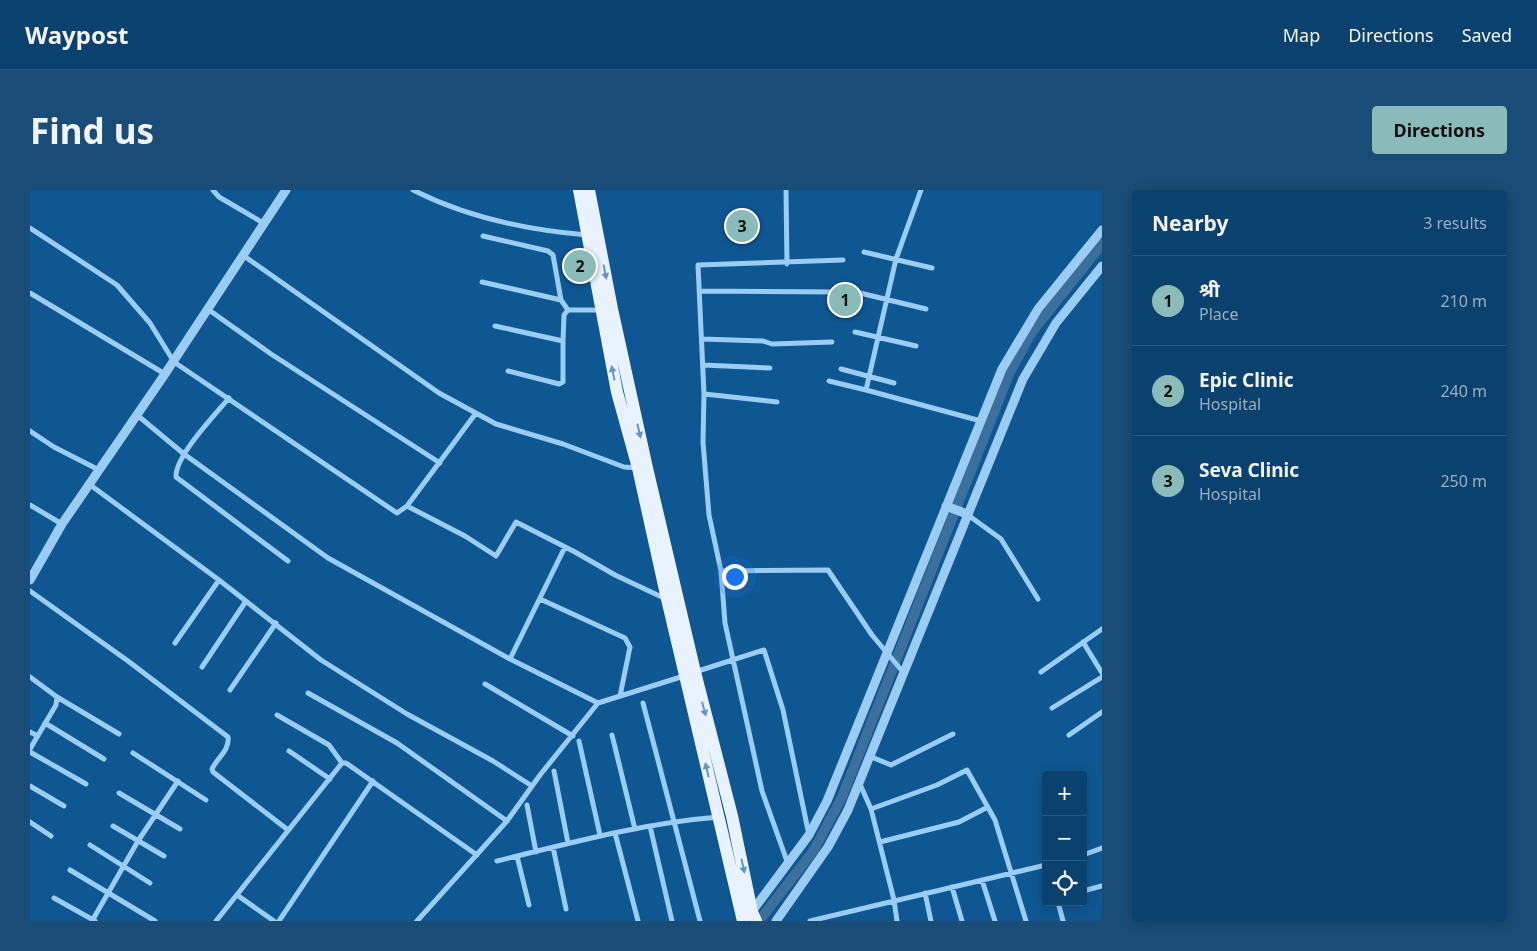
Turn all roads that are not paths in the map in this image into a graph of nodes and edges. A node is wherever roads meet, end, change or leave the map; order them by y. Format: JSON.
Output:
{"nodes":[{"id":1,"x":213,"y":190,"type":"edge"},
{"id":2,"x":286,"y":190,"type":"edge"},
{"id":3,"x":413,"y":190,"type":"edge"},
{"id":4,"x":579,"y":190,"type":"edge"},
{"id":5,"x":589,"y":190,"type":"edge"},
{"id":6,"x":786,"y":190,"type":"edge"},
{"id":7,"x":920,"y":190,"type":"edge"},
{"id":8,"x":265,"y":224,"type":"junction"},
{"id":9,"x":30,"y":228,"type":"edge"},
{"id":10,"x":1102,"y":230,"type":"edge"},
{"id":11,"x":483,"y":236,"type":"dead end"},
{"id":12,"x":592,"y":236,"type":"junction"},
{"id":13,"x":864,"y":252,"type":"dead end"},
{"id":14,"x":244,"y":256,"type":"junction"},
{"id":15,"x":896,"y":259,"type":"junction"},
{"id":16,"x":843,"y":260,"type":"dead end"},
{"id":17,"x":787,"y":264,"type":"junction"},
{"id":18,"x":1102,"y":266,"type":"edge"},
{"id":19,"x":932,"y":268,"type":"dead end"},
{"id":20,"x":482,"y":282,"type":"dead end"},
{"id":21,"x":701,"y":291,"type":"junction"},
{"id":22,"x":840,"y":292,"type":"dead end"},
{"id":23,"x":30,"y":293,"type":"edge"},
{"id":24,"x":860,"y":293,"type":"dead end"},
{"id":25,"x":887,"y":299,"type":"junction"},
{"id":26,"x":560,"y":300,"type":"junction"},
{"id":27,"x":606,"y":309,"type":"junction"},
{"id":28,"x":926,"y":309,"type":"dead end"},
{"id":29,"x":209,"y":310,"type":"junction"},
{"id":30,"x":568,"y":310,"type":"junction"},
{"id":31,"x":495,"y":326,"type":"dead end"},
{"id":32,"x":856,"y":332,"type":"dead end"},
{"id":33,"x":878,"y":336,"type":"junction"},
{"id":34,"x":702,"y":339,"type":"junction"},
{"id":35,"x":563,"y":341,"type":"junction"},
{"id":36,"x":832,"y":342,"type":"dead end"},
{"id":37,"x":916,"y":346,"type":"dead end"},
{"id":38,"x":174,"y":362,"type":"junction"},
{"id":39,"x":703,"y":365,"type":"junction"},
{"id":40,"x":770,"y":368,"type":"dead end"},
{"id":41,"x":841,"y":369,"type":"dead end"},
{"id":42,"x":508,"y":370,"type":"dead end"},
{"id":43,"x":166,"y":374,"type":"junction"},
{"id":44,"x":869,"y":376,"type":"junction"},
{"id":45,"x":829,"y":381,"type":"dead end"},
{"id":46,"x":894,"y":383,"type":"dead end"},
{"id":47,"x":866,"y":390,"type":"junction"},
{"id":48,"x":704,"y":394,"type":"junction"},
{"id":49,"x":229,"y":398,"type":"junction"},
{"id":50,"x":777,"y":402,"type":"dead end"},
{"id":51,"x":476,"y":413,"type":"junction"},
{"id":52,"x":137,"y":415,"type":"junction"},
{"id":53,"x":982,"y":421,"type":"junction"},
{"id":54,"x":30,"y":431,"type":"edge"},
{"id":55,"x":184,"y":454,"type":"junction"},
{"id":56,"x":440,"y":463,"type":"junction"},
{"id":57,"x":643,"y":468,"type":"junction"},
{"id":58,"x":99,"y":470,"type":"junction"},
{"id":59,"x":89,"y":484,"type":"junction"},
{"id":60,"x":30,"y":505,"type":"edge"},
{"id":61,"x":407,"y":506,"type":"junction"},
{"id":62,"x":947,"y":506,"type":"junction"},
{"id":63,"x":967,"y":514,"type":"junction"},
{"id":64,"x":62,"y":524,"type":"junction"},
{"id":65,"x":565,"y":547,"type":"junction"},
{"id":66,"x":288,"y":561,"type":"dead end"},
{"id":67,"x":721,"y":570,"type":"junction"},
{"id":68,"x":30,"y":580,"type":"edge"},
{"id":69,"x":219,"y":580,"type":"junction"},
{"id":70,"x":30,"y":591,"type":"edge"},
{"id":71,"x":1038,"y":599,"type":"dead end"},
{"id":72,"x":540,"y":600,"type":"junction"},
{"id":73,"x":246,"y":601,"type":"junction"},
{"id":74,"x":672,"y":601,"type":"junction"},
{"id":75,"x":276,"y":623,"type":"junction"},
{"id":76,"x":1102,"y":629,"type":"edge"},
{"id":77,"x":1083,"y":642,"type":"junction"},
{"id":78,"x":175,"y":643,"type":"dead end"},
{"id":79,"x":887,"y":652,"type":"junction"},
{"id":80,"x":510,"y":660,"type":"junction"},
{"id":81,"x":732,"y":660,"type":"junction"},
{"id":82,"x":202,"y":667,"type":"dead end"},
{"id":83,"x":903,"y":672,"type":"junction"},
{"id":84,"x":1040,"y":672,"type":"dead end"},
{"id":85,"x":1102,"y":673,"type":"edge"},
{"id":86,"x":690,"y":674,"type":"junction"},
{"id":87,"x":30,"y":677,"type":"edge"},
{"id":88,"x":1102,"y":677,"type":"edge"},
{"id":89,"x":486,"y":684,"type":"dead end"},
{"id":90,"x":230,"y":690,"type":"dead end"},
{"id":91,"x":308,"y":693,"type":"dead end"},
{"id":92,"x":620,"y":696,"type":"junction"},
{"id":93,"x":57,"y":698,"type":"junction"},
{"id":94,"x":598,"y":703,"type":"junction"},
{"id":95,"x":643,"y":703,"type":"dead end"},
{"id":96,"x":1052,"y":708,"type":"dead end"},
{"id":97,"x":1102,"y":712,"type":"edge"},
{"id":98,"x":277,"y":715,"type":"dead end"},
{"id":99,"x":45,"y":723,"type":"junction"},
{"id":100,"x":30,"y":732,"type":"edge"},
{"id":101,"x":119,"y":734,"type":"dead end"},
{"id":102,"x":612,"y":734,"type":"dead end"},
{"id":103,"x":953,"y":734,"type":"dead end"},
{"id":104,"x":1068,"y":735,"type":"dead end"},
{"id":105,"x":38,"y":736,"type":"junction"},
{"id":106,"x":573,"y":736,"type":"junction"},
{"id":107,"x":580,"y":741,"type":"dead end"},
{"id":108,"x":30,"y":750,"type":"edge"},
{"id":109,"x":289,"y":751,"type":"dead end"},
{"id":110,"x":133,"y":753,"type":"dead end"},
{"id":111,"x":869,"y":756,"type":"junction"},
{"id":112,"x":104,"y":759,"type":"dead end"},
{"id":113,"x":342,"y":763,"type":"junction"},
{"id":114,"x":554,"y":771,"type":"dead end"},
{"id":115,"x":330,"y":779,"type":"junction"},
{"id":116,"x":178,"y":781,"type":"junction"},
{"id":117,"x":373,"y":781,"type":"junction"},
{"id":118,"x":859,"y":782,"type":"junction"},
{"id":119,"x":86,"y":784,"type":"dead end"},
{"id":120,"x":30,"y":786,"type":"edge"},
{"id":121,"x":532,"y":786,"type":"junction"},
{"id":122,"x":120,"y":793,"type":"dead end"},
{"id":123,"x":206,"y":800,"type":"dead end"},
{"id":124,"x":527,"y":805,"type":"dead end"},
{"id":125,"x":64,"y":806,"type":"dead end"},
{"id":126,"x":986,"y":808,"type":"junction"},
{"id":127,"x":871,"y":809,"type":"junction"},
{"id":128,"x":156,"y":814,"type":"junction"},
{"id":129,"x":732,"y":816,"type":"junction"},
{"id":130,"x":718,"y":817,"type":"junction"},
{"id":131,"x":674,"y":820,"type":"junction"},
{"id":132,"x":507,"y":821,"type":"junction"},
{"id":133,"x":30,"y":822,"type":"edge"},
{"id":134,"x":113,"y":826,"type":"dead end"},
{"id":135,"x":650,"y":826,"type":"junction"},
{"id":136,"x":180,"y":829,"type":"dead end"},
{"id":137,"x":635,"y":829,"type":"junction"},
{"id":138,"x":288,"y":830,"type":"junction"},
{"id":139,"x":615,"y":833,"type":"junction"},
{"id":140,"x":600,"y":835,"type":"junction"},
{"id":141,"x":809,"y":835,"type":"junction"},
{"id":142,"x":51,"y":836,"type":"dead end"},
{"id":143,"x":138,"y":841,"type":"junction"},
{"id":144,"x":880,"y":842,"type":"junction"},
{"id":145,"x":568,"y":843,"type":"junction"},
{"id":146,"x":90,"y":845,"type":"dead end"},
{"id":147,"x":553,"y":847,"type":"junction"},
{"id":148,"x":1102,"y":848,"type":"edge"},
{"id":149,"x":536,"y":852,"type":"junction"},
{"id":150,"x":1087,"y":854,"type":"edge"},
{"id":151,"x":477,"y":855,"type":"junction"},
{"id":152,"x":164,"y":856,"type":"dead end"},
{"id":153,"x":517,"y":856,"type":"junction"},
{"id":154,"x":497,"y":862,"type":"dead end"},
{"id":155,"x":788,"y":865,"type":"junction"},
{"id":156,"x":124,"y":866,"type":"junction"},
{"id":157,"x":1042,"y":866,"type":"edge"},
{"id":158,"x":70,"y":870,"type":"dead end"},
{"id":159,"x":1012,"y":873,"type":"junction"},
{"id":160,"x":982,"y":880,"type":"junction"},
{"id":161,"x":150,"y":883,"type":"dead end"},
{"id":162,"x":1102,"y":886,"type":"edge"},
{"id":163,"x":952,"y":887,"type":"junction"},
{"id":164,"x":1087,"y":890,"type":"edge"},
{"id":165,"x":925,"y":893,"type":"junction"},
{"id":166,"x":108,"y":894,"type":"junction"},
{"id":167,"x":237,"y":895,"type":"junction"},
{"id":168,"x":54,"y":898,"type":"dead end"},
{"id":169,"x":894,"y":900,"type":"junction"},
{"id":170,"x":529,"y":904,"type":"dead end"},
{"id":171,"x":1059,"y":906,"type":"edge"},
{"id":172,"x":566,"y":910,"type":"dead end"},
{"id":173,"x":751,"y":918,"type":"edge"},
{"id":174,"x":94,"y":921,"type":"edge"},
{"id":175,"x":155,"y":921,"type":"edge"},
{"id":176,"x":216,"y":921,"type":"edge"},
{"id":177,"x":274,"y":921,"type":"edge"},
{"id":178,"x":279,"y":921,"type":"edge"},
{"id":179,"x":417,"y":921,"type":"edge"},
{"id":180,"x":638,"y":921,"type":"edge"},
{"id":181,"x":672,"y":921,"type":"edge"},
{"id":182,"x":700,"y":921,"type":"edge"},
{"id":183,"x":776,"y":921,"type":"edge"},
{"id":184,"x":810,"y":921,"type":"edge"},
{"id":185,"x":897,"y":921,"type":"edge"},
{"id":186,"x":931,"y":921,"type":"edge"},
{"id":187,"x":962,"y":921,"type":"edge"},
{"id":188,"x":995,"y":921,"type":"edge"},
{"id":189,"x":1026,"y":921,"type":"edge"},
{"id":190,"x":1063,"y":921,"type":"edge"}],
"edges":[{"from":1,"to":8,"type":"street"},
{"from":2,"to":8,"type":"street"},
{"from":3,"to":12,"type":"street"},
{"from":4,"to":12,"type":"main road"},
{"from":5,"to":12,"type":"main road"},
{"from":6,"to":17,"type":"street"},
{"from":7,"to":15,"type":"street"},
{"from":8,"to":14,"type":"street"},
{"from":9,"to":38,"type":"street"},
{"from":10,"to":53,"type":"street"},
{"from":11,"to":26,"type":"street"},
{"from":12,"to":27,"type":"main road"},
{"from":13,"to":15,"type":"street"},
{"from":14,"to":29,"type":"street"},
{"from":14,"to":51,"type":"street"},
{"from":15,"to":19,"type":"street"},
{"from":15,"to":25,"type":"street"},
{"from":16,"to":17,"type":"street"},
{"from":17,"to":21,"type":"street"},
{"from":18,"to":63,"type":"street"},
{"from":20,"to":26,"type":"street"},
{"from":21,"to":22,"type":"street"},
{"from":21,"to":34,"type":"street"},
{"from":23,"to":43,"type":"street"},
{"from":24,"to":25,"type":"street"},
{"from":25,"to":28,"type":"street"},
{"from":25,"to":33,"type":"street"},
{"from":26,"to":30,"type":"street"},
{"from":27,"to":30,"type":"street"},
{"from":27,"to":57,"type":"main road"},
{"from":29,"to":38,"type":"street"},
{"from":29,"to":56,"type":"street"},
{"from":30,"to":35,"type":"street"},
{"from":31,"to":35,"type":"street"},
{"from":32,"to":33,"type":"street"},
{"from":33,"to":37,"type":"street"},
{"from":33,"to":44,"type":"street"},
{"from":34,"to":36,"type":"street"},
{"from":34,"to":39,"type":"street"},
{"from":35,"to":42,"type":"street"},
{"from":38,"to":43,"type":"street"},
{"from":38,"to":49,"type":"street"},
{"from":39,"to":40,"type":"street"},
{"from":39,"to":48,"type":"street"},
{"from":41,"to":44,"type":"street"},
{"from":43,"to":52,"type":"street"},
{"from":44,"to":46,"type":"street"},
{"from":44,"to":47,"type":"street"},
{"from":45,"to":47,"type":"street"},
{"from":47,"to":53,"type":"street"},
{"from":48,"to":50,"type":"street"},
{"from":48,"to":67,"type":"street"},
{"from":49,"to":55,"type":"street"},
{"from":49,"to":61,"type":"street"},
{"from":51,"to":56,"type":"street"},
{"from":51,"to":57,"type":"street"},
{"from":52,"to":55,"type":"street"},
{"from":52,"to":58,"type":"street"},
{"from":53,"to":62,"type":"street"},
{"from":54,"to":58,"type":"street"},
{"from":55,"to":66,"type":"street"},
{"from":55,"to":80,"type":"street"},
{"from":56,"to":61,"type":"street"},
{"from":57,"to":74,"type":"main road"},
{"from":58,"to":59,"type":"street"},
{"from":59,"to":64,"type":"street"},
{"from":59,"to":69,"type":"street"},
{"from":60,"to":64,"type":"street"},
{"from":61,"to":65,"type":"street"},
{"from":62,"to":63,"type":"street"},
{"from":62,"to":79,"type":"street"},
{"from":63,"to":71,"type":"street"},
{"from":63,"to":83,"type":"street"},
{"from":64,"to":68,"type":"street"},
{"from":65,"to":72,"type":"street"},
{"from":65,"to":74,"type":"street"},
{"from":67,"to":79,"type":"street"},
{"from":67,"to":81,"type":"street"},
{"from":69,"to":73,"type":"street"},
{"from":69,"to":78,"type":"street"},
{"from":70,"to":138,"type":"street"},
{"from":72,"to":80,"type":"street"},
{"from":72,"to":92,"type":"street"},
{"from":73,"to":75,"type":"street"},
{"from":73,"to":82,"type":"street"},
{"from":74,"to":86,"type":"main road"},
{"from":75,"to":90,"type":"street"},
{"from":75,"to":121,"type":"street"},
{"from":76,"to":77,"type":"street"},
{"from":77,"to":84,"type":"street"},
{"from":77,"to":85,"type":"street"},
{"from":79,"to":83,"type":"street"},
{"from":79,"to":141,"type":"street"},
{"from":80,"to":94,"type":"street"},
{"from":81,"to":86,"type":"street"},
{"from":81,"to":141,"type":"street"},
{"from":81,"to":155,"type":"street"},
{"from":83,"to":111,"type":"street"},
{"from":86,"to":92,"type":"street"},
{"from":86,"to":129,"type":"main road","one_way":true},
{"from":130,"to":86,"type":"main road","one_way":true},
{"from":87,"to":93,"type":"street"},
{"from":88,"to":96,"type":"street"},
{"from":89,"to":106,"type":"street"},
{"from":91,"to":132,"type":"street"},
{"from":92,"to":94,"type":"street"},
{"from":93,"to":99,"type":"street"},
{"from":93,"to":101,"type":"street"},
{"from":94,"to":106,"type":"street"},
{"from":95,"to":131,"type":"street"},
{"from":97,"to":104,"type":"street"},
{"from":98,"to":113,"type":"street"},
{"from":99,"to":105,"type":"street"},
{"from":99,"to":112,"type":"street"},
{"from":100,"to":105,"type":"street"},
{"from":102,"to":137,"type":"street"},
{"from":103,"to":111,"type":"street"},
{"from":105,"to":108,"type":"street"},
{"from":106,"to":121,"type":"street"},
{"from":107,"to":140,"type":"street"},
{"from":108,"to":119,"type":"street"},
{"from":109,"to":115,"type":"street"},
{"from":110,"to":116,"type":"street"},
{"from":111,"to":118,"type":"street"},
{"from":113,"to":115,"type":"street"},
{"from":113,"to":117,"type":"street"},
{"from":114,"to":145,"type":"street"},
{"from":115,"to":138,"type":"street"},
{"from":116,"to":123,"type":"street"},
{"from":116,"to":128,"type":"street"},
{"from":117,"to":151,"type":"street"},
{"from":117,"to":178,"type":"street"},
{"from":118,"to":127,"type":"street"},
{"from":118,"to":183,"type":"street"},
{"from":120,"to":125,"type":"street"},
{"from":121,"to":132,"type":"street"},
{"from":122,"to":128,"type":"street"},
{"from":124,"to":149,"type":"street"},
{"from":126,"to":127,"type":"street"},
{"from":126,"to":144,"type":"street"},
{"from":126,"to":159,"type":"street"},
{"from":127,"to":144,"type":"street"},
{"from":128,"to":136,"type":"street"},
{"from":128,"to":143,"type":"street"},
{"from":129,"to":130,"type":"street"},
{"from":129,"to":173,"type":"main road","one_way":true},
{"from":130,"to":131,"type":"street"},
{"from":130,"to":173,"type":"main road"},
{"from":131,"to":135,"type":"street"},
{"from":131,"to":182,"type":"street"},
{"from":132,"to":151,"type":"street"},
{"from":133,"to":142,"type":"street"},
{"from":134,"to":143,"type":"street"},
{"from":135,"to":137,"type":"street"},
{"from":135,"to":181,"type":"street"},
{"from":137,"to":139,"type":"street"},
{"from":138,"to":167,"type":"street"},
{"from":139,"to":140,"type":"street"},
{"from":139,"to":180,"type":"street"},
{"from":140,"to":145,"type":"street"},
{"from":141,"to":155,"type":"street"},
{"from":143,"to":152,"type":"street"},
{"from":143,"to":156,"type":"street"},
{"from":144,"to":169,"type":"street"},
{"from":145,"to":147,"type":"street"},
{"from":146,"to":156,"type":"street"},
{"from":147,"to":149,"type":"street"},
{"from":147,"to":172,"type":"street"},
{"from":148,"to":150,"type":"street"},
{"from":149,"to":153,"type":"street"},
{"from":151,"to":179,"type":"street"},
{"from":153,"to":154,"type":"street"},
{"from":153,"to":170,"type":"street"},
{"from":155,"to":173,"type":"street"},
{"from":156,"to":161,"type":"street"},
{"from":156,"to":166,"type":"street"},
{"from":157,"to":159,"type":"street"},
{"from":158,"to":166,"type":"street"},
{"from":159,"to":160,"type":"street"},
{"from":159,"to":189,"type":"street"},
{"from":160,"to":163,"type":"street"},
{"from":160,"to":188,"type":"street"},
{"from":162,"to":164,"type":"street"},
{"from":163,"to":165,"type":"street"},
{"from":163,"to":187,"type":"street"},
{"from":165,"to":169,"type":"street"},
{"from":165,"to":186,"type":"street"},
{"from":166,"to":174,"type":"street"},
{"from":166,"to":175,"type":"street"},
{"from":167,"to":176,"type":"street"},
{"from":167,"to":177,"type":"street"},
{"from":168,"to":174,"type":"street"},
{"from":169,"to":184,"type":"street"},
{"from":169,"to":185,"type":"street"},
{"from":171,"to":190,"type":"street"}]}
